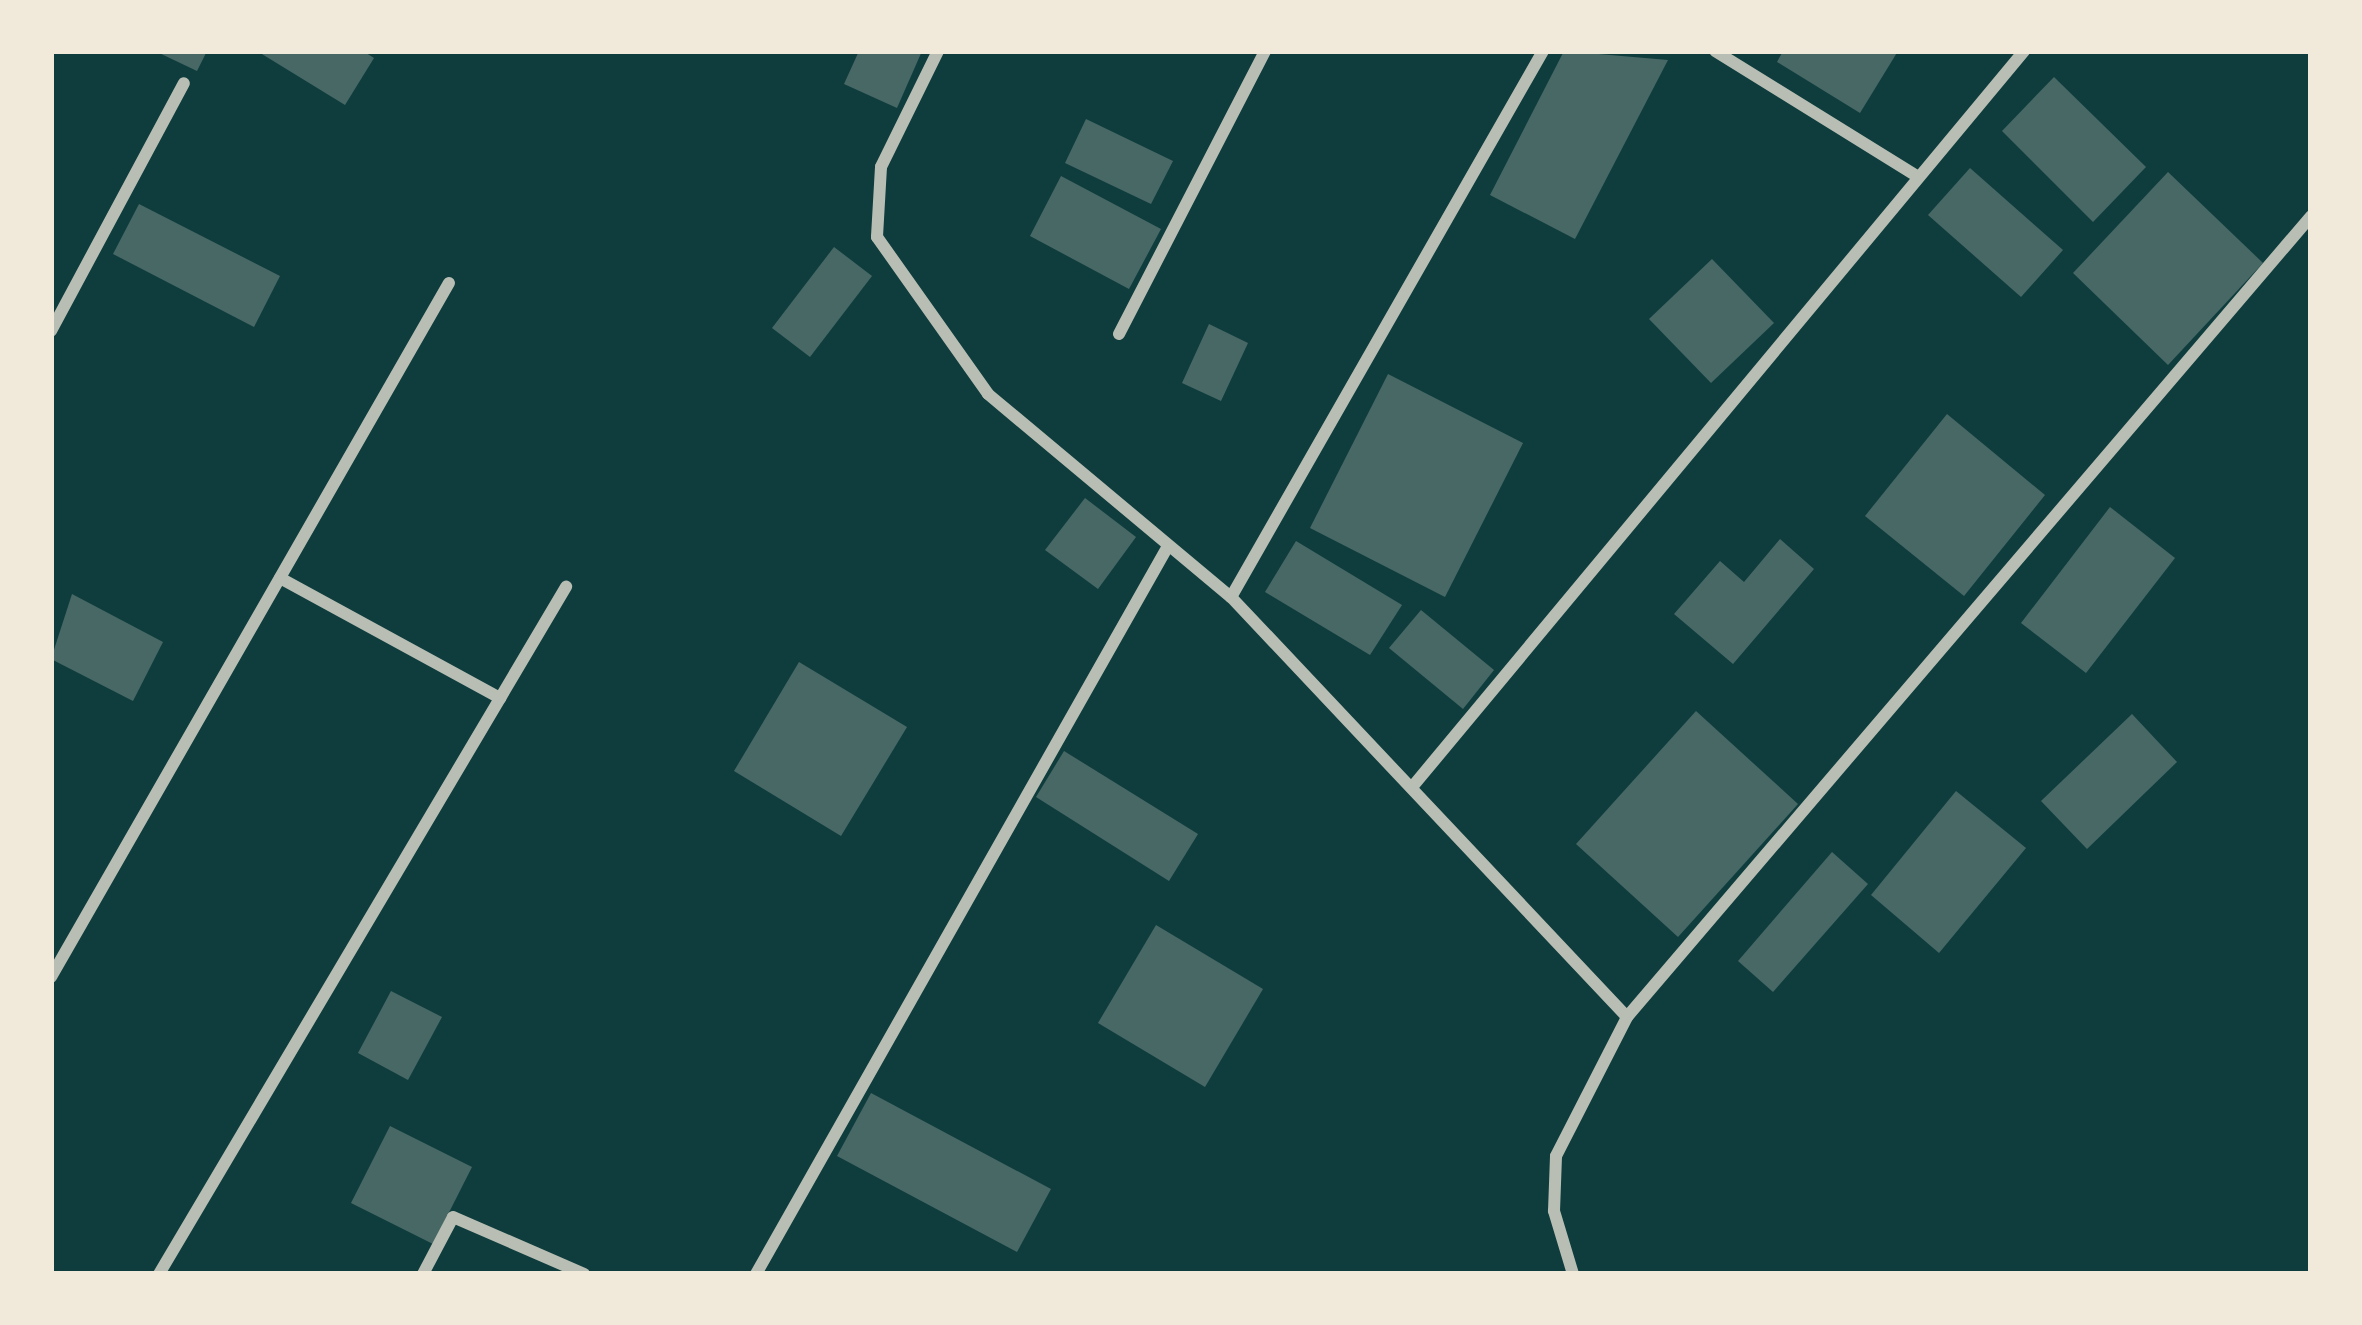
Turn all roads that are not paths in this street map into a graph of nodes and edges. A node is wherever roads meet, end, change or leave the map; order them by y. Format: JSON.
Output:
{"nodes":[{"id":1,"x":938,"y":51,"type":"edge"},
{"id":2,"x":1265,"y":51,"type":"edge"},
{"id":3,"x":1543,"y":51,"type":"edge"},
{"id":4,"x":1715,"y":51,"type":"edge"},
{"id":5,"x":2024,"y":51,"type":"edge"},
{"id":6,"x":184,"y":83,"type":"dead end"},
{"id":7,"x":1918,"y":177,"type":"junction"},
{"id":8,"x":2311,"y":216,"type":"edge"},
{"id":9,"x":449,"y":284,"type":"dead end"},
{"id":10,"x":51,"y":331,"type":"edge"},
{"id":11,"x":1119,"y":334,"type":"dead end"},
{"id":12,"x":1168,"y":546,"type":"junction"},
{"id":13,"x":280,"y":578,"type":"junction"},
{"id":14,"x":566,"y":587,"type":"dead end"},
{"id":15,"x":1231,"y":597,"type":"junction"},
{"id":16,"x":500,"y":698,"type":"junction"},
{"id":17,"x":1413,"y":786,"type":"junction"},
{"id":18,"x":51,"y":977,"type":"edge"},
{"id":19,"x":1627,"y":1017,"type":"junction"},
{"id":20,"x":159,"y":1274,"type":"edge"},
{"id":21,"x":423,"y":1274,"type":"edge"},
{"id":22,"x":584,"y":1274,"type":"edge"},
{"id":23,"x":756,"y":1274,"type":"edge"},
{"id":24,"x":1573,"y":1274,"type":"edge"}],
"edges":[{"from":1,"to":12,"type":"street"},
{"from":2,"to":11,"type":"street"},
{"from":3,"to":15,"type":"street"},
{"from":4,"to":7,"type":"street"},
{"from":5,"to":7,"type":"street"},
{"from":6,"to":10,"type":"street"},
{"from":7,"to":17,"type":"street"},
{"from":8,"to":19,"type":"street"},
{"from":9,"to":13,"type":"street"},
{"from":12,"to":15,"type":"street"},
{"from":12,"to":23,"type":"street"},
{"from":13,"to":16,"type":"street"},
{"from":13,"to":18,"type":"street"},
{"from":14,"to":16,"type":"street"},
{"from":15,"to":17,"type":"street"},
{"from":16,"to":20,"type":"street"},
{"from":17,"to":19,"type":"street"},
{"from":19,"to":24,"type":"street"},
{"from":21,"to":22,"type":"street"}]}
